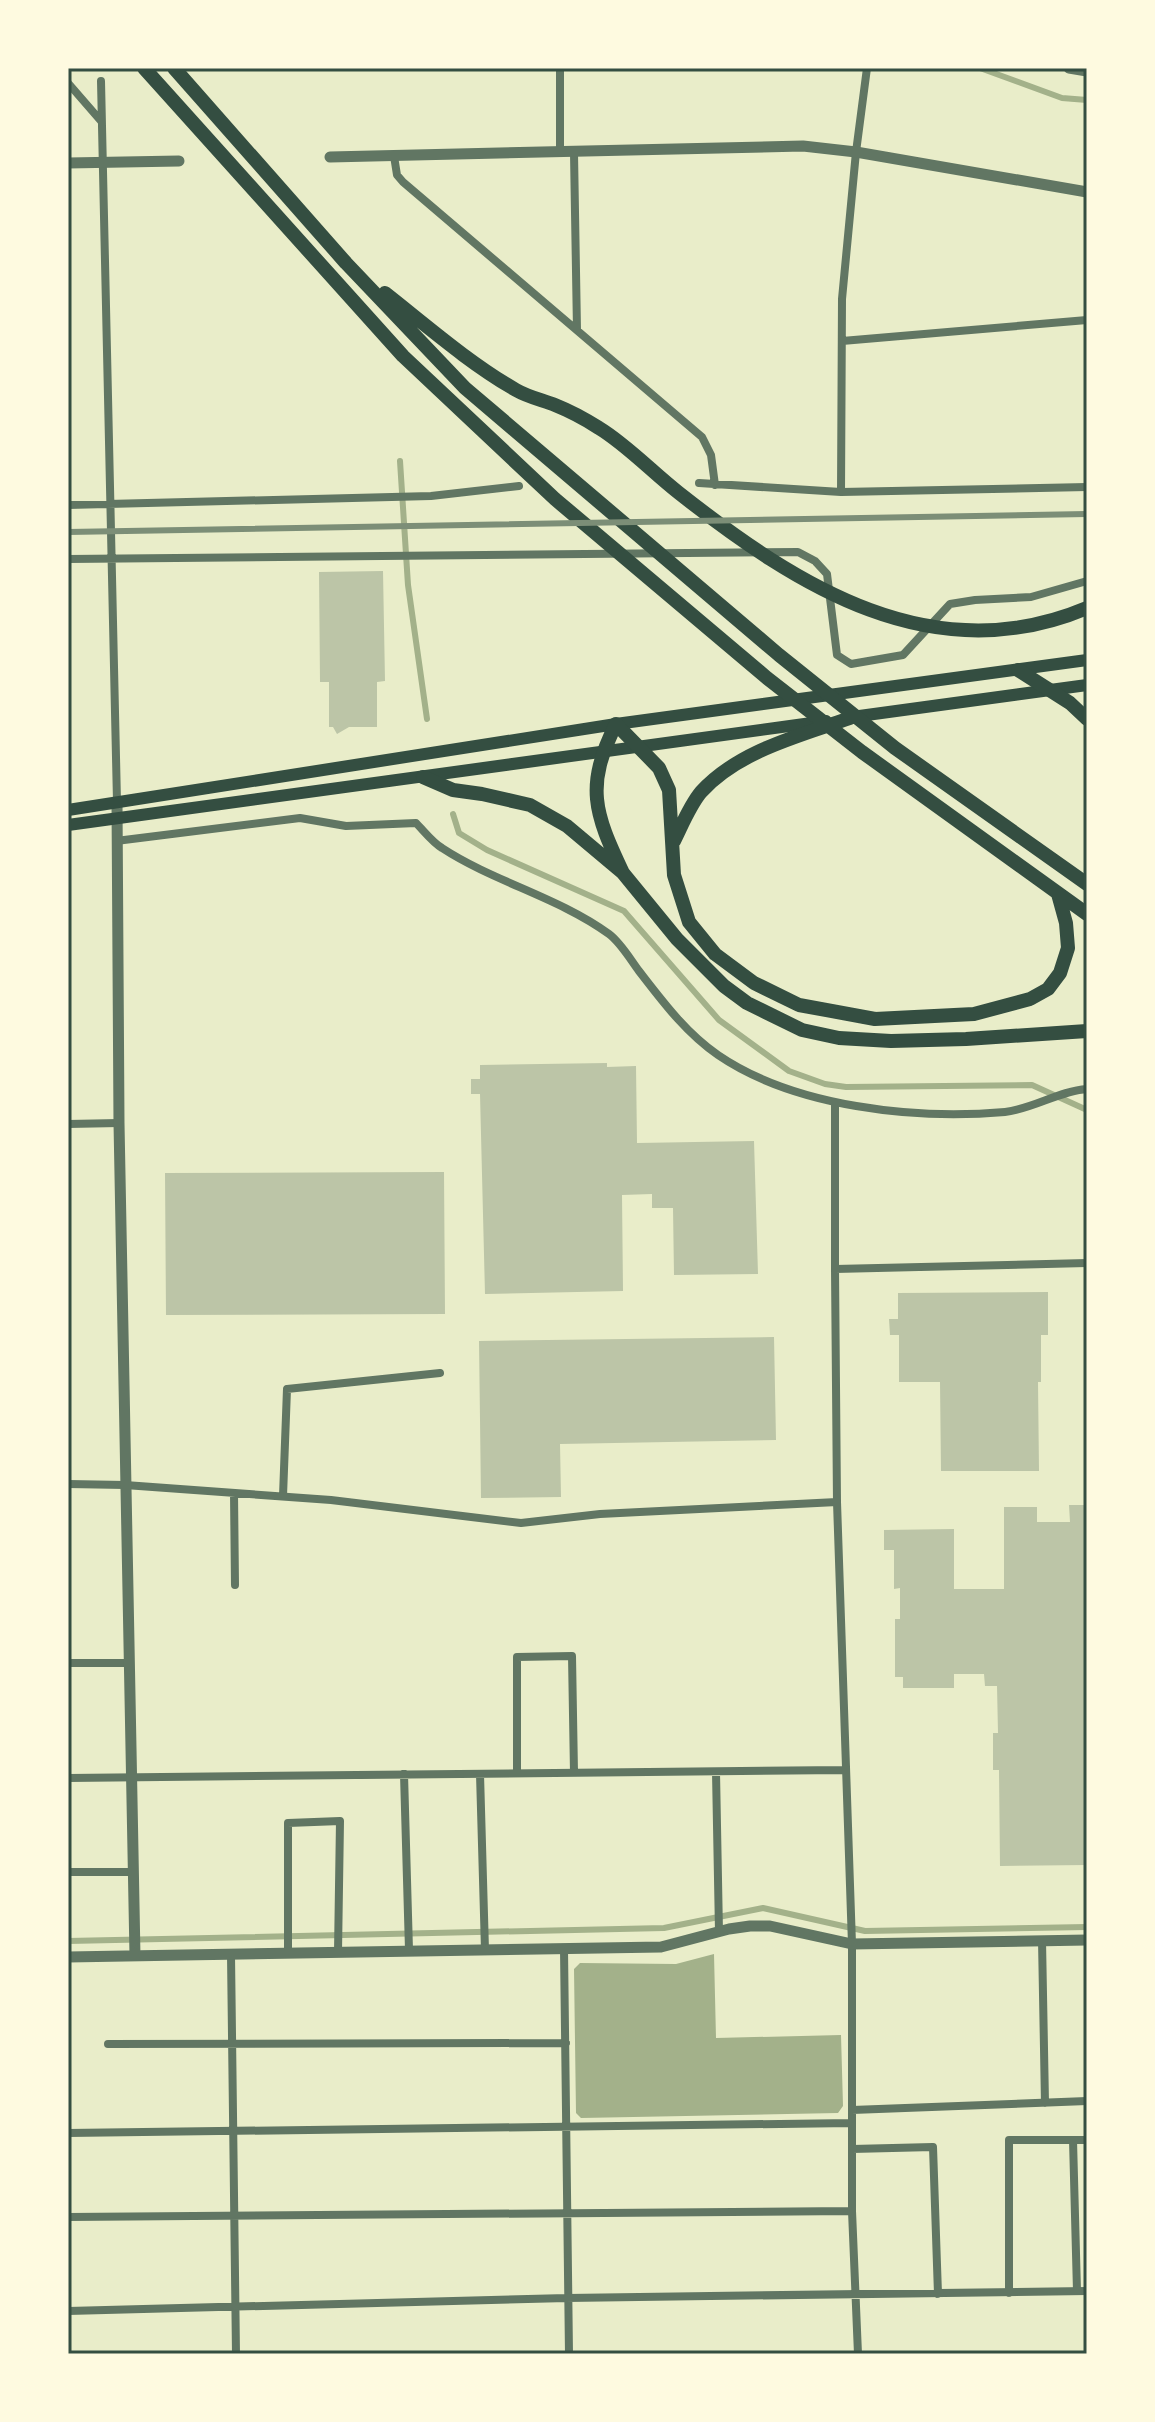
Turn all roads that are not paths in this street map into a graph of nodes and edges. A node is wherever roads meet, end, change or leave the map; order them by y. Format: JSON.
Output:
{"nodes":[{"id":1,"x":144,"y":68,"type":"edge"},
{"id":2,"x":174,"y":68,"type":"edge"},
{"id":3,"x":560,"y":68,"type":"edge"},
{"id":4,"x":867,"y":68,"type":"edge"},
{"id":5,"x":1069,"y":68,"type":"edge"},
{"id":6,"x":1087,"y":71,"type":"edge"},
{"id":7,"x":101,"y":81,"type":"dead end"},
{"id":8,"x":68,"y":83,"type":"edge"},
{"id":9,"x":101,"y":122,"type":"junction"},
{"id":10,"x":856,"y":152,"type":"junction"},
{"id":11,"x":560,"y":153,"type":"junction"},
{"id":12,"x":574,"y":153,"type":"junction"},
{"id":13,"x":394,"y":156,"type":"junction"},
{"id":14,"x":330,"y":157,"type":"dead end"},
{"id":15,"x":179,"y":161,"type":"dead end"},
{"id":16,"x":104,"y":162,"type":"junction"},
{"id":17,"x":68,"y":163,"type":"edge"},
{"id":18,"x":1087,"y":192,"type":"edge"},
{"id":19,"x":346,"y":263,"type":"junction"},
{"id":20,"x":1087,"y":320,"type":"edge"},
{"id":21,"x":577,"y":330,"type":"junction"},
{"id":22,"x":842,"y":341,"type":"junction"},
{"id":23,"x":699,"y":483,"type":"dead end"},
{"id":24,"x":715,"y":485,"type":"junction"},
{"id":25,"x":519,"y":486,"type":"dead end"},
{"id":26,"x":1087,"y":487,"type":"edge"},
{"id":27,"x":841,"y":492,"type":"junction"},
{"id":28,"x":109,"y":504,"type":"junction"},
{"id":29,"x":68,"y":505,"type":"edge"},
{"id":30,"x":110,"y":558,"type":"junction"},
{"id":31,"x":68,"y":559,"type":"edge"},
{"id":32,"x":1087,"y":581,"type":"edge"},
{"id":33,"x":1087,"y":608,"type":"edge"},
{"id":34,"x":1087,"y":660,"type":"edge"},
{"id":35,"x":1018,"y":670,"type":"junction"},
{"id":36,"x":1087,"y":685,"type":"edge"},
{"id":37,"x":1048,"y":691,"type":"junction"},
{"id":38,"x":850,"y":718,"type":"junction"},
{"id":39,"x":1087,"y":719,"type":"edge"},
{"id":40,"x":616,"y":724,"type":"junction"},
{"id":41,"x":640,"y":746,"type":"junction"},
{"id":42,"x":603,"y":750,"type":"junction"},
{"id":43,"x":423,"y":777,"type":"junction"},
{"id":44,"x":117,"y":802,"type":"junction"},
{"id":45,"x":68,"y":810,"type":"edge"},
{"id":46,"x":116,"y":819,"type":"junction"},
{"id":47,"x":68,"y":825,"type":"edge"},
{"id":48,"x":116,"y":841,"type":"junction"},
{"id":49,"x":673,"y":843,"type":"junction"},
{"id":50,"x":623,"y":873,"type":"junction"},
{"id":51,"x":1087,"y":884,"type":"edge"},
{"id":52,"x":1058,"y":894,"type":"junction"},
{"id":53,"x":1087,"y":914,"type":"edge"},
{"id":54,"x":1087,"y":1031,"type":"edge"},
{"id":55,"x":1087,"y":1089,"type":"edge"},
{"id":56,"x":835,"y":1103,"type":"junction"},
{"id":57,"x":119,"y":1123,"type":"junction"},
{"id":58,"x":68,"y":1124,"type":"edge"},
{"id":59,"x":1087,"y":1263,"type":"edge"},
{"id":60,"x":835,"y":1269,"type":"junction"},
{"id":61,"x":440,"y":1373,"type":"dead end"},
{"id":62,"x":68,"y":1484,"type":"edge"},
{"id":63,"x":125,"y":1485,"type":"junction"},
{"id":64,"x":234,"y":1493,"type":"junction"},
{"id":65,"x":283,"y":1496,"type":"junction"},
{"id":66,"x":837,"y":1502,"type":"junction"},
{"id":67,"x":235,"y":1585,"type":"dead end"},
{"id":68,"x":68,"y":1663,"type":"edge"},
{"id":69,"x":130,"y":1663,"type":"junction"},
{"id":70,"x":845,"y":1770,"type":"junction"},
{"id":71,"x":716,"y":1772,"type":"junction"},
{"id":72,"x":517,"y":1773,"type":"junction"},
{"id":73,"x":574,"y":1773,"type":"junction"},
{"id":74,"x":404,"y":1774,"type":"junction"},
{"id":75,"x":480,"y":1774,"type":"junction"},
{"id":76,"x":132,"y":1776,"type":"junction"},
{"id":77,"x":68,"y":1778,"type":"edge"},
{"id":78,"x":68,"y":1872,"type":"edge"},
{"id":79,"x":134,"y":1872,"type":"junction"},
{"id":80,"x":719,"y":1932,"type":"junction"},
{"id":81,"x":1042,"y":1940,"type":"junction"},
{"id":82,"x":1087,"y":1940,"type":"edge"},
{"id":83,"x":852,"y":1944,"type":"junction"},
{"id":84,"x":564,"y":1949,"type":"junction"},
{"id":85,"x":409,"y":1950,"type":"junction"},
{"id":86,"x":485,"y":1950,"type":"junction"},
{"id":87,"x":338,"y":1952,"type":"junction"},
{"id":88,"x":288,"y":1953,"type":"junction"},
{"id":89,"x":231,"y":1955,"type":"junction"},
{"id":90,"x":135,"y":1956,"type":"junction"},
{"id":91,"x":68,"y":1957,"type":"edge"},
{"id":92,"x":566,"y":2043,"type":"junction"},
{"id":93,"x":108,"y":2044,"type":"dead end"},
{"id":94,"x":231,"y":2044,"type":"junction"},
{"id":95,"x":1087,"y":2101,"type":"edge"},
{"id":96,"x":1045,"y":2103,"type":"junction"},
{"id":97,"x":852,"y":2110,"type":"junction"},
{"id":98,"x":852,"y":2123,"type":"junction"},
{"id":99,"x":567,"y":2127,"type":"junction"},
{"id":100,"x":232,"y":2132,"type":"junction"},
{"id":101,"x":68,"y":2133,"type":"edge"},
{"id":102,"x":1073,"y":2140,"type":"junction"},
{"id":103,"x":1087,"y":2140,"type":"edge"},
{"id":104,"x":852,"y":2149,"type":"junction"},
{"id":105,"x":852,"y":2211,"type":"junction"},
{"id":106,"x":567,"y":2213,"type":"junction"},
{"id":107,"x":233,"y":2216,"type":"junction"},
{"id":108,"x":68,"y":2217,"type":"edge"},
{"id":109,"x":1077,"y":2291,"type":"junction"},
{"id":110,"x":1087,"y":2291,"type":"edge"},
{"id":111,"x":1009,"y":2293,"type":"junction"},
{"id":112,"x":938,"y":2294,"type":"junction"},
{"id":113,"x":856,"y":2295,"type":"junction"},
{"id":114,"x":567,"y":2298,"type":"junction"},
{"id":115,"x":235,"y":2308,"type":"junction"},
{"id":116,"x":68,"y":2311,"type":"edge"},
{"id":117,"x":236,"y":2354,"type":"edge"},
{"id":118,"x":569,"y":2354,"type":"edge"},
{"id":119,"x":858,"y":2354,"type":"edge"}],
"edges":[{"from":1,"to":52,"type":"highway"},
{"from":2,"to":19,"type":"highway"},
{"from":3,"to":11,"type":"street"},
{"from":4,"to":10,"type":"street"},
{"from":5,"to":6,"type":"street"},
{"from":7,"to":9,"type":"street"},
{"from":8,"to":9,"type":"street"},
{"from":9,"to":16,"type":"street"},
{"from":10,"to":12,"type":"street"},
{"from":10,"to":18,"type":"street"},
{"from":10,"to":22,"type":"street"},
{"from":11,"to":12,"type":"street"},
{"from":11,"to":13,"type":"street"},
{"from":12,"to":21,"type":"street"},
{"from":13,"to":14,"type":"street"},
{"from":13,"to":21,"type":"street"},
{"from":15,"to":16,"type":"street"},
{"from":16,"to":17,"type":"street"},
{"from":16,"to":28,"type":"street"},
{"from":19,"to":33,"type":"highway"},
{"from":19,"to":51,"type":"highway"},
{"from":20,"to":22,"type":"street"},
{"from":21,"to":24,"type":"street"},
{"from":22,"to":27,"type":"street"},
{"from":23,"to":24,"type":"street"},
{"from":24,"to":27,"type":"street"},
{"from":25,"to":28,"type":"street"},
{"from":26,"to":27,"type":"street"},
{"from":28,"to":29,"type":"street"},
{"from":28,"to":30,"type":"street"},
{"from":30,"to":31,"type":"street"},
{"from":30,"to":32,"type":"street"},
{"from":30,"to":44,"type":"street"},
{"from":34,"to":35,"type":"main road"},
{"from":35,"to":37,"type":"highway"},
{"from":35,"to":40,"type":"main road"},
{"from":36,"to":37,"type":"main road"},
{"from":37,"to":38,"type":"main road"},
{"from":37,"to":39,"type":"highway"},
{"from":38,"to":41,"type":"main road"},
{"from":38,"to":49,"type":"highway"},
{"from":40,"to":41,"type":"highway"},
{"from":40,"to":42,"type":"highway"},
{"from":40,"to":44,"type":"main road"},
{"from":41,"to":42,"type":"main road"},
{"from":41,"to":49,"type":"highway"},
{"from":42,"to":43,"type":"main road"},
{"from":42,"to":50,"type":"highway"},
{"from":43,"to":46,"type":"main road"},
{"from":43,"to":50,"type":"highway"},
{"from":44,"to":45,"type":"main road"},
{"from":44,"to":46,"type":"street"},
{"from":46,"to":47,"type":"main road"},
{"from":46,"to":48,"type":"street"},
{"from":48,"to":56,"type":"street"},
{"from":48,"to":57,"type":"street"},
{"from":49,"to":52,"type":"highway"},
{"from":50,"to":54,"type":"highway"},
{"from":52,"to":53,"type":"highway"},
{"from":55,"to":56,"type":"street"},
{"from":56,"to":60,"type":"street"},
{"from":57,"to":58,"type":"street"},
{"from":57,"to":63,"type":"street"},
{"from":59,"to":60,"type":"street"},
{"from":60,"to":66,"type":"street"},
{"from":61,"to":65,"type":"street"},
{"from":62,"to":63,"type":"street"},
{"from":63,"to":64,"type":"street"},
{"from":63,"to":69,"type":"street"},
{"from":64,"to":65,"type":"street"},
{"from":64,"to":67,"type":"street"},
{"from":65,"to":66,"type":"street"},
{"from":66,"to":70,"type":"street"},
{"from":68,"to":69,"type":"street"},
{"from":69,"to":76,"type":"street"},
{"from":70,"to":71,"type":"street"},
{"from":70,"to":83,"type":"street"},
{"from":71,"to":73,"type":"street"},
{"from":71,"to":80,"type":"street"},
{"from":72,"to":73,"type":"street"},
{"from":72,"to":73,"type":"street"},
{"from":72,"to":75,"type":"street"},
{"from":74,"to":75,"type":"street"},
{"from":74,"to":76,"type":"street"},
{"from":74,"to":85,"type":"street"},
{"from":75,"to":86,"type":"street"},
{"from":76,"to":77,"type":"street"},
{"from":76,"to":79,"type":"street"},
{"from":78,"to":79,"type":"street"},
{"from":79,"to":90,"type":"street"},
{"from":80,"to":83,"type":"street"},
{"from":80,"to":84,"type":"street"},
{"from":81,"to":82,"type":"street"},
{"from":81,"to":83,"type":"street"},
{"from":81,"to":96,"type":"street"},
{"from":83,"to":97,"type":"street"},
{"from":84,"to":86,"type":"street"},
{"from":84,"to":92,"type":"street"},
{"from":85,"to":86,"type":"street"},
{"from":85,"to":87,"type":"street"},
{"from":87,"to":88,"type":"street"},
{"from":87,"to":88,"type":"street"},
{"from":88,"to":89,"type":"street"},
{"from":89,"to":90,"type":"street"},
{"from":89,"to":94,"type":"street"},
{"from":90,"to":91,"type":"street"},
{"from":92,"to":94,"type":"street"},
{"from":92,"to":99,"type":"street"},
{"from":93,"to":94,"type":"street"},
{"from":94,"to":100,"type":"street"},
{"from":95,"to":96,"type":"street"},
{"from":96,"to":97,"type":"street"},
{"from":97,"to":98,"type":"street"},
{"from":98,"to":99,"type":"street"},
{"from":98,"to":104,"type":"street"},
{"from":99,"to":100,"type":"street"},
{"from":99,"to":106,"type":"street"},
{"from":100,"to":101,"type":"street"},
{"from":100,"to":107,"type":"street"},
{"from":102,"to":103,"type":"street"},
{"from":102,"to":109,"type":"street"},
{"from":102,"to":111,"type":"street"},
{"from":104,"to":105,"type":"street"},
{"from":104,"to":112,"type":"street"},
{"from":105,"to":106,"type":"street"},
{"from":105,"to":113,"type":"street"},
{"from":106,"to":107,"type":"street"},
{"from":106,"to":114,"type":"street"},
{"from":107,"to":108,"type":"street"},
{"from":107,"to":115,"type":"street"},
{"from":109,"to":110,"type":"street"},
{"from":109,"to":111,"type":"street"},
{"from":111,"to":112,"type":"street"},
{"from":112,"to":113,"type":"street"},
{"from":113,"to":114,"type":"street"},
{"from":113,"to":119,"type":"street"},
{"from":114,"to":115,"type":"street"},
{"from":114,"to":118,"type":"street"},
{"from":115,"to":116,"type":"street"},
{"from":115,"to":117,"type":"street"}]}
